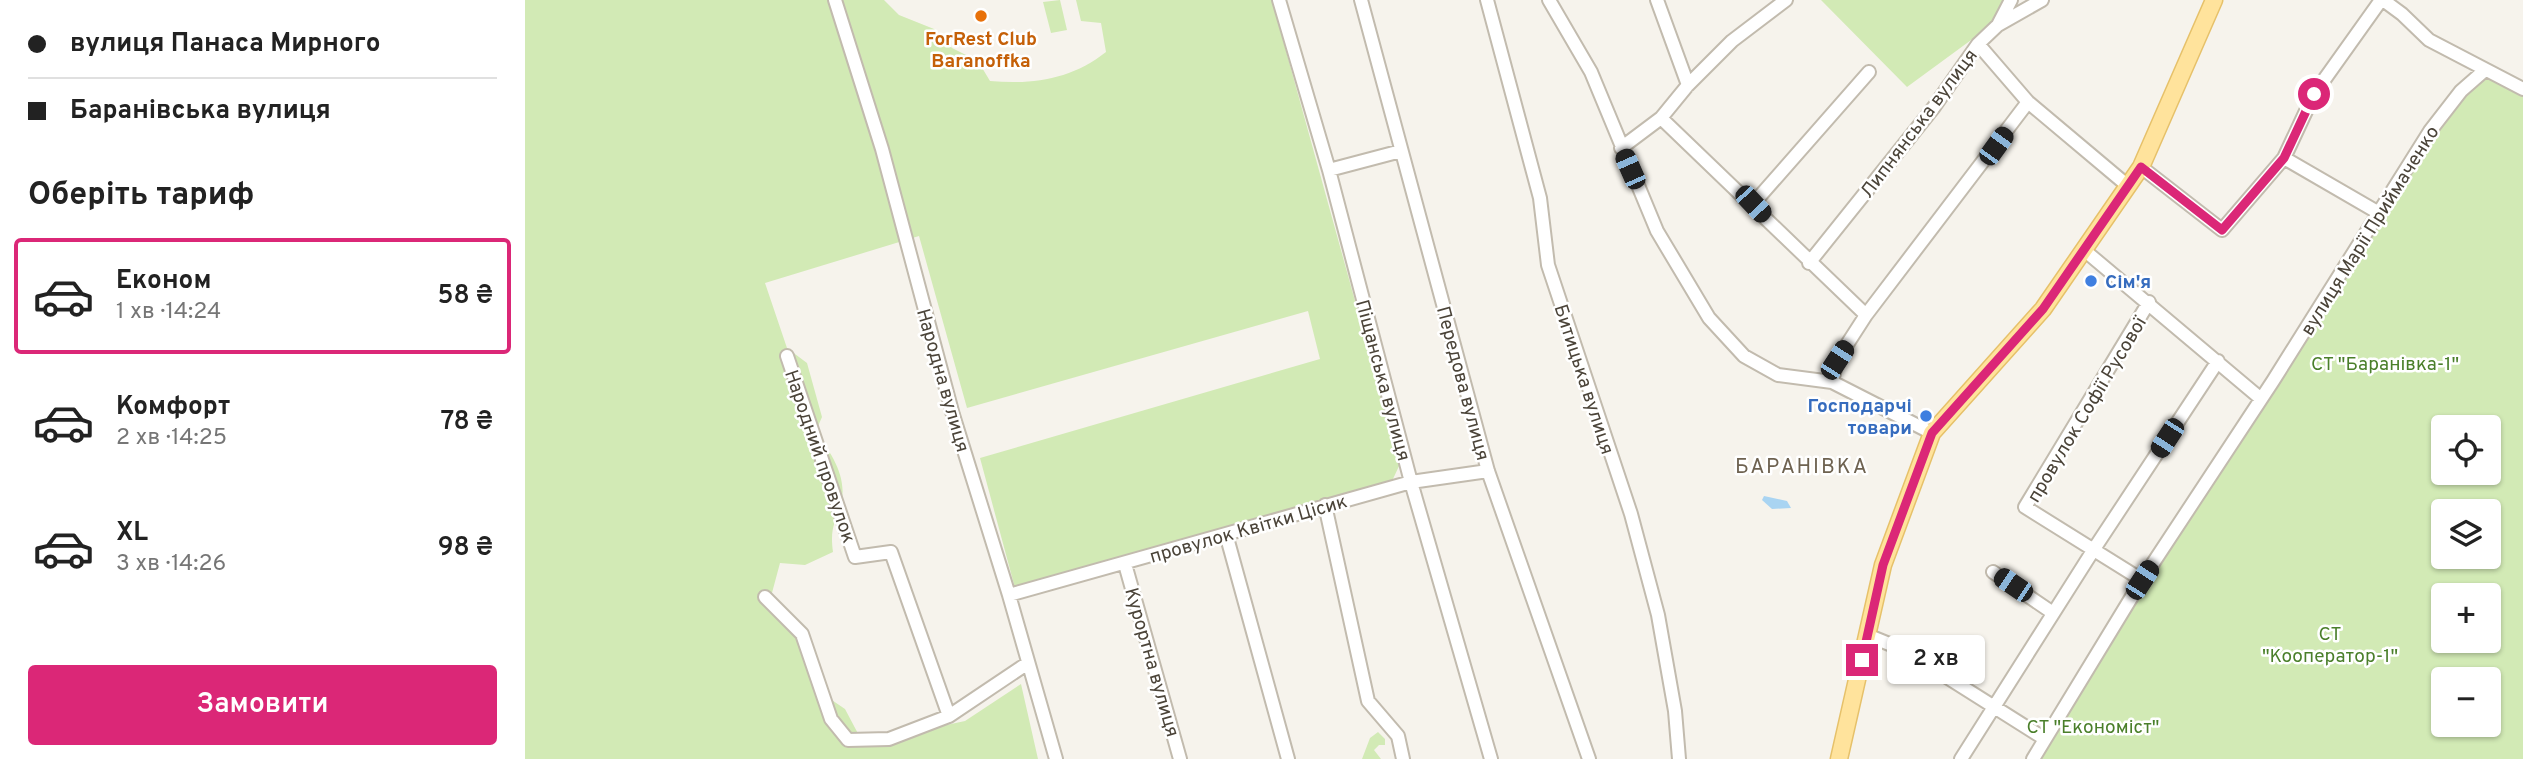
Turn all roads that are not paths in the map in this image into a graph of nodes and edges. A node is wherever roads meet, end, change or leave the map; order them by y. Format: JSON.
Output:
{"nodes":[{"id":1,"x":835,"y":0,"type":"edge"},
{"id":2,"x":1279,"y":0,"type":"edge"},
{"id":3,"x":1361,"y":0,"type":"edge"},
{"id":4,"x":1487,"y":0,"type":"edge"},
{"id":5,"x":1549,"y":0,"type":"edge"},
{"id":6,"x":1657,"y":0,"type":"edge"},
{"id":7,"x":1786,"y":0,"type":"edge"},
{"id":8,"x":2011,"y":0,"type":"edge"},
{"id":9,"x":2042,"y":0,"type":"edge"},
{"id":10,"x":2214,"y":0,"type":"edge"},
{"id":11,"x":2382,"y":0,"type":"edge"},
{"id":12,"x":1998,"y":26,"type":"junction"},
{"id":13,"x":1977,"y":44,"type":"junction"},
{"id":14,"x":2485,"y":70,"type":"junction"},
{"id":15,"x":1869,"y":72,"type":"dead end"},
{"id":16,"x":1688,"y":85,"type":"junction"},
{"id":17,"x":2523,"y":89,"type":"edge"},
{"id":18,"x":2028,"y":102,"type":"junction"},
{"id":19,"x":1661,"y":118,"type":"junction"},
{"id":20,"x":1621,"y":148,"type":"junction"},
{"id":21,"x":1401,"y":151,"type":"junction"},
{"id":22,"x":2284,"y":158,"type":"junction"},
{"id":23,"x":2141,"y":167,"type":"junction"},
{"id":24,"x":1329,"y":170,"type":"junction"},
{"id":25,"x":2128,"y":186,"type":"junction"},
{"id":26,"x":1753,"y":204,"type":"junction"},
{"id":27,"x":2379,"y":213,"type":"junction"},
{"id":28,"x":2084,"y":250,"type":"junction"},
{"id":29,"x":1809,"y":263,"type":"junction"},
{"id":30,"x":2149,"y":302,"type":"junction"},
{"id":31,"x":1866,"y":316,"type":"junction"},
{"id":32,"x":787,"y":356,"type":"dead end"},
{"id":33,"x":2218,"y":361,"type":"junction"},
{"id":34,"x":1832,"y":382,"type":"junction"},
{"id":35,"x":2260,"y":398,"type":"junction"},
{"id":36,"x":1932,"y":433,"type":"junction"},
{"id":37,"x":1488,"y":471,"type":"junction"},
{"id":38,"x":1411,"y":482,"type":"junction"},
{"id":39,"x":1325,"y":505,"type":"junction"},
{"id":40,"x":1226,"y":534,"type":"junction"},
{"id":41,"x":2094,"y":549,"type":"junction"},
{"id":42,"x":1125,"y":564,"type":"junction"},
{"id":43,"x":1993,"y":572,"type":"dead end"},
{"id":44,"x":2142,"y":580,"type":"junction"},
{"id":45,"x":1010,"y":595,"type":"junction"},
{"id":46,"x":765,"y":597,"type":"dead end"},
{"id":47,"x":2053,"y":613,"type":"junction"},
{"id":48,"x":1867,"y":635,"type":"junction"},
{"id":49,"x":1028,"y":663,"type":"junction"},
{"id":50,"x":1994,"y":705,"type":"junction"},
{"id":51,"x":949,"y":716,"type":"junction"},
{"id":52,"x":2045,"y":739,"type":"junction"},
{"id":53,"x":1056,"y":759,"type":"edge"},
{"id":54,"x":1180,"y":759,"type":"edge"},
{"id":55,"x":1288,"y":759,"type":"edge"},
{"id":56,"x":1403,"y":759,"type":"edge"},
{"id":57,"x":1491,"y":759,"type":"edge"},
{"id":58,"x":1589,"y":759,"type":"edge"},
{"id":59,"x":1679,"y":759,"type":"edge"},
{"id":60,"x":1839,"y":759,"type":"edge"},
{"id":61,"x":1961,"y":759,"type":"edge"},
{"id":62,"x":2033,"y":759,"type":"edge"}],
"edges":[{"from":1,"to":45,"type":"street","name":"Народна вулиця"},
{"from":2,"to":24,"type":"street","name":"Піщанська вулиця"},
{"from":3,"to":21,"type":"street","name":"Передова вулиця"},
{"from":4,"to":59,"type":"street","name":"Битицька вулиця"},
{"from":5,"to":20,"type":"street"},
{"from":6,"to":16,"type":"street"},
{"from":7,"to":16,"type":"street"},
{"from":8,"to":12,"type":"street"},
{"from":9,"to":12,"type":"street","name":"Липнянська вулиця"},
{"from":10,"to":23,"type":"main road"},
{"from":11,"to":14,"type":"street"},
{"from":11,"to":22,"type":"street"},
{"from":12,"to":13,"type":"street","name":"Липнянська вулиця"},
{"from":13,"to":18,"type":"street"},
{"from":13,"to":29,"type":"street","name":"Липнянська вулиця"},
{"from":14,"to":17,"type":"street"},
{"from":14,"to":27,"type":"street","name":"вулиця Марії Приймаченко"},
{"from":15,"to":26,"type":"street"},
{"from":16,"to":19,"type":"street"},
{"from":18,"to":25,"type":"street"},
{"from":18,"to":31,"type":"street"},
{"from":19,"to":20,"type":"street"},
{"from":19,"to":26,"type":"street"},
{"from":20,"to":34,"type":"street"},
{"from":21,"to":24,"type":"street"},
{"from":21,"to":37,"type":"street","name":"Передова вулиця"},
{"from":22,"to":23,"type":"street"},
{"from":22,"to":27,"type":"street"},
{"from":23,"to":25,"type":"main road"},
{"from":24,"to":38,"type":"street","name":"Піщанська вулиця"},
{"from":25,"to":28,"type":"main road"},
{"from":26,"to":29,"type":"street"},
{"from":27,"to":35,"type":"street","name":"вулиця Марії Приймаченко"},
{"from":28,"to":30,"type":"street"},
{"from":28,"to":36,"type":"main road"},
{"from":29,"to":31,"type":"street"},
{"from":30,"to":33,"type":"street"},
{"from":30,"to":41,"type":"street","name":"провулок Софії Русової"},
{"from":31,"to":34,"type":"street"},
{"from":32,"to":51,"type":"street","name":"Народний провулок"},
{"from":33,"to":35,"type":"street"},
{"from":33,"to":41,"type":"street"},
{"from":34,"to":36,"type":"street"},
{"from":35,"to":44,"type":"street","name":"вулиця Марії Приймаченко"},
{"from":36,"to":48,"type":"main road"},
{"from":37,"to":38,"type":"street","name":"провулок Квітки Цісик"},
{"from":37,"to":58,"type":"street","name":"Передова вулиця"},
{"from":38,"to":39,"type":"street","name":"провулок Квітки Цісик"},
{"from":38,"to":57,"type":"street","name":"Піщанська вулиця"},
{"from":39,"to":40,"type":"street","name":"провулок Квітки Цісик"},
{"from":39,"to":56,"type":"street"},
{"from":40,"to":42,"type":"street","name":"провулок Квітки Цісик"},
{"from":40,"to":55,"type":"street"},
{"from":41,"to":44,"type":"street","name":"провулок Софії Русової"},
{"from":41,"to":47,"type":"street"},
{"from":42,"to":45,"type":"street","name":"провулок Квітки Цісик"},
{"from":42,"to":54,"type":"street","name":"Курортна вулиця"},
{"from":43,"to":47,"type":"street"},
{"from":44,"to":52,"type":"street","name":"вулиця Марії Приймаченко"},
{"from":45,"to":49,"type":"street","name":"Народна вулиця"},
{"from":46,"to":51,"type":"street"},
{"from":47,"to":50,"type":"street"},
{"from":48,"to":50,"type":"street"},
{"from":48,"to":60,"type":"main road"},
{"from":49,"to":51,"type":"street"},
{"from":49,"to":53,"type":"street","name":"Народна вулиця"},
{"from":50,"to":52,"type":"street"},
{"from":50,"to":61,"type":"street"},
{"from":52,"to":62,"type":"street","name":"вулиця Марії Приймаченко"}]}
